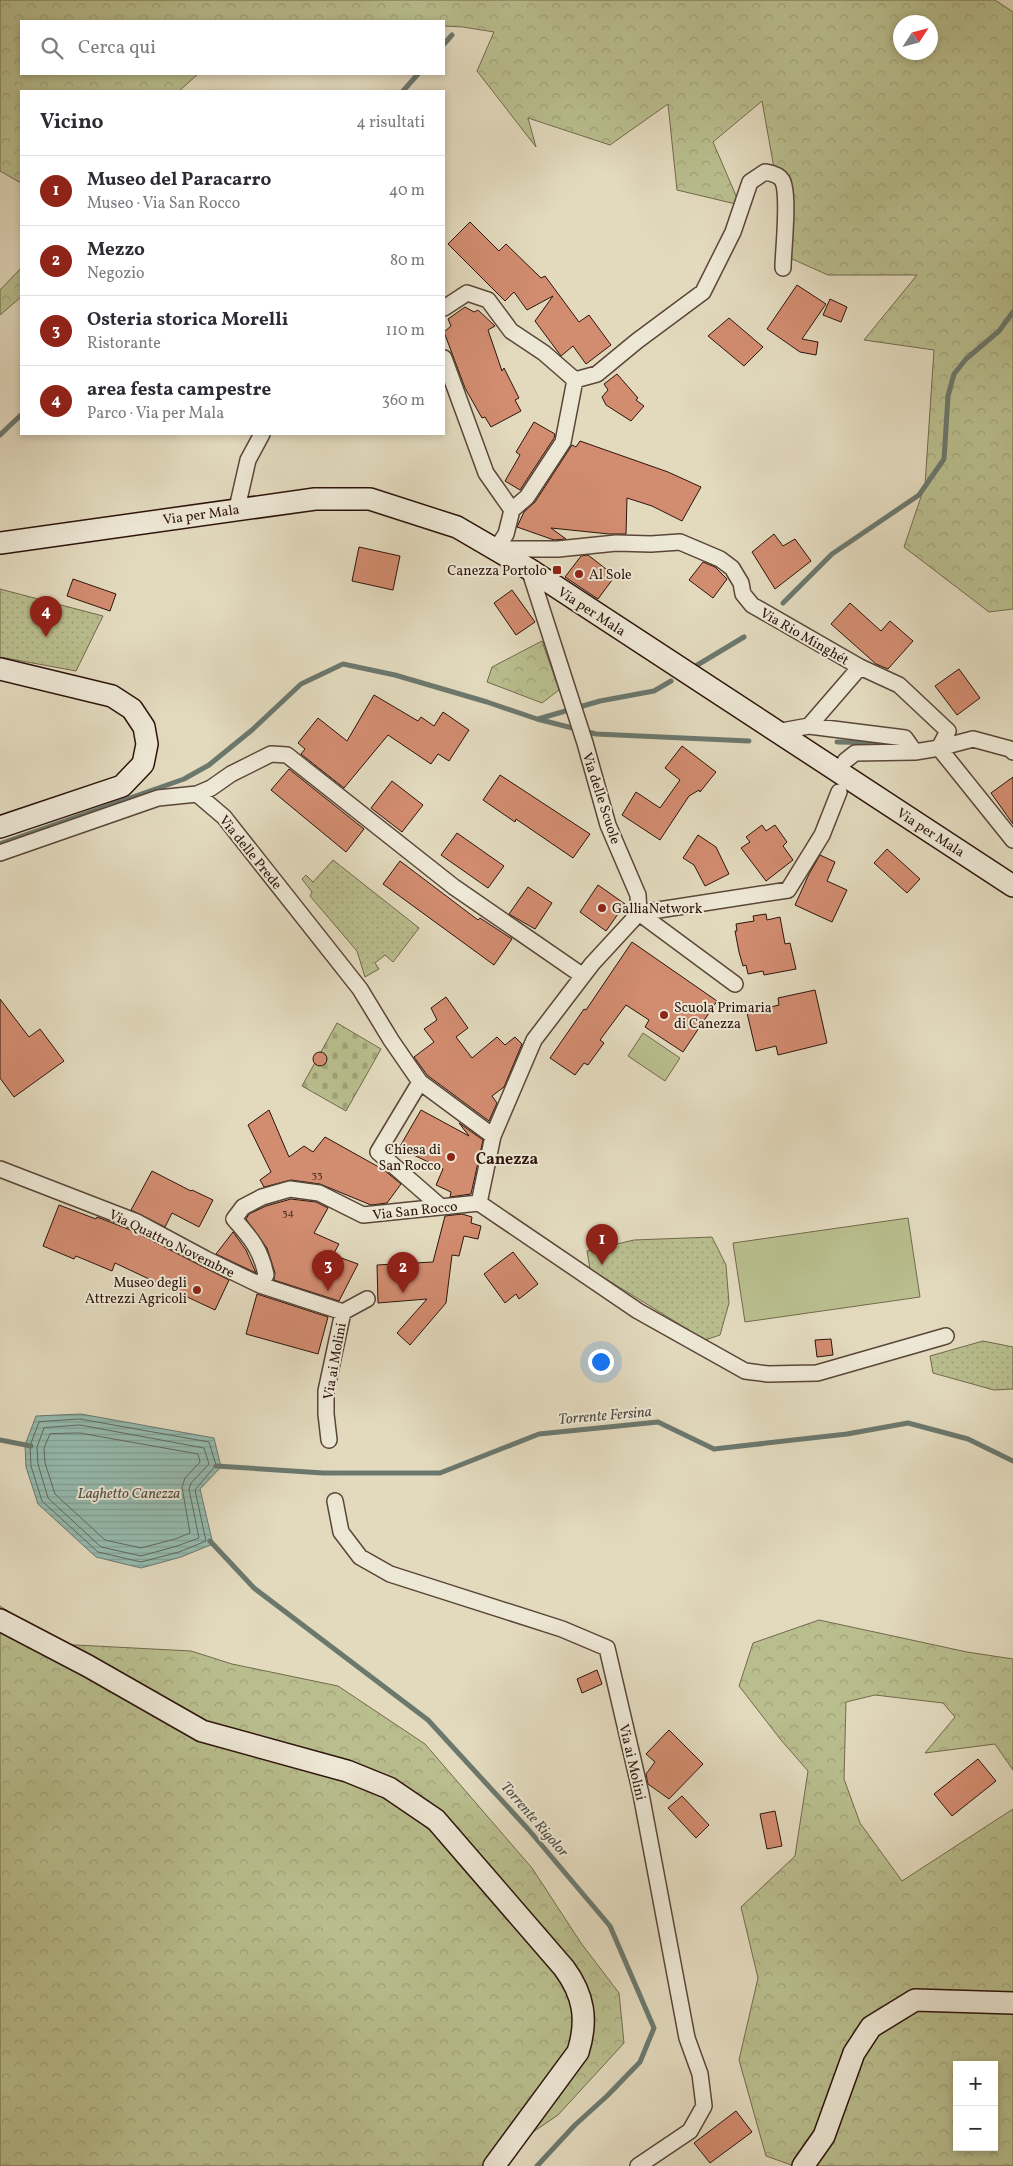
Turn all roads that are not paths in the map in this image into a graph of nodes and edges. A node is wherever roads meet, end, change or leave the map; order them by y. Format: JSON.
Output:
{"nodes":[{"id":1,"x":782,"y":268,"type":"dead end"},
{"id":2,"x":445,"y":307,"type":"edge"},
{"id":3,"x":445,"y":361,"type":"edge"},
{"id":4,"x":575,"y":380,"type":"junction"},
{"id":5,"x":261,"y":435,"type":"edge"},
{"id":6,"x":238,"y":508,"type":"junction"},
{"id":7,"x":512,"y":510,"type":"junction"},
{"id":8,"x":0,"y":542,"type":"edge"},
{"id":9,"x":496,"y":549,"type":"junction"},
{"id":10,"x":529,"y":569,"type":"junction"},
{"id":11,"x":860,"y":667,"type":"junction"},
{"id":12,"x":0,"y":669,"type":"edge"},
{"id":13,"x":809,"y":726,"type":"junction"},
{"id":14,"x":776,"y":732,"type":"junction"},
{"id":15,"x":939,"y":748,"type":"junction"},
{"id":16,"x":915,"y":752,"type":"junction"},
{"id":17,"x":1013,"y":752,"type":"edge"},
{"id":18,"x":845,"y":761,"type":"dead end"},
{"id":19,"x":839,"y":792,"type":"dead end"},
{"id":20,"x":197,"y":794,"type":"junction"},
{"id":21,"x":0,"y":827,"type":"edge"},
{"id":22,"x":1013,"y":840,"type":"edge"},
{"id":23,"x":0,"y":853,"type":"edge"},
{"id":24,"x":1013,"y":886,"type":"edge"},
{"id":25,"x":639,"y":913,"type":"junction"},
{"id":26,"x":583,"y":976,"type":"junction"},
{"id":27,"x":735,"y":984,"type":"dead end"},
{"id":28,"x":420,"y":1082,"type":"junction"},
{"id":29,"x":493,"y":1136,"type":"junction"},
{"id":30,"x":0,"y":1169,"type":"edge"},
{"id":31,"x":479,"y":1204,"type":"junction"},
{"id":32,"x":441,"y":1207,"type":"junction"},
{"id":33,"x":260,"y":1285,"type":"junction"},
{"id":34,"x":367,"y":1299,"type":"dead end"},
{"id":35,"x":343,"y":1312,"type":"junction"},
{"id":36,"x":946,"y":1336,"type":"dead end"},
{"id":37,"x":329,"y":1440,"type":"dead end"},
{"id":38,"x":335,"y":1501,"type":"dead end"},
{"id":39,"x":0,"y":1620,"type":"edge"},
{"id":40,"x":1013,"y":2003,"type":"edge"},
{"id":41,"x":494,"y":2166,"type":"edge"},
{"id":42,"x":638,"y":2166,"type":"edge"},
{"id":43,"x":803,"y":2166,"type":"edge"}],
"edges":[{"from":1,"to":4,"type":"street"},
{"from":2,"to":4,"type":"street"},
{"from":3,"to":7,"type":"street"},
{"from":4,"to":7,"type":"street"},
{"from":5,"to":6,"type":"street"},
{"from":6,"to":8,"type":"main road","name":"Via per Mala"},
{"from":6,"to":9,"type":"main road","name":"Via per Mala"},
{"from":7,"to":9,"type":"street"},
{"from":9,"to":10,"type":"main road","name":"Via per Mala"},
{"from":9,"to":11,"type":"street","name":"Via Rio Minghét"},
{"from":10,"to":14,"type":"main road","name":"Via per Mala"},
{"from":10,"to":25,"type":"street","name":"Via delle Scuole"},
{"from":11,"to":13,"type":"street"},
{"from":11,"to":15,"type":"street","name":"Via Rio Minghét"},
{"from":12,"to":21,"type":"main road"},
{"from":13,"to":14,"type":"street"},
{"from":13,"to":16,"type":"street"},
{"from":14,"to":24,"type":"main road","name":"Via per Mala"},
{"from":15,"to":16,"type":"street"},
{"from":15,"to":17,"type":"street"},
{"from":15,"to":22,"type":"street"},
{"from":16,"to":18,"type":"street"},
{"from":19,"to":25,"type":"street"},
{"from":20,"to":23,"type":"street"},
{"from":20,"to":26,"type":"street"},
{"from":20,"to":28,"type":"street","name":"Via delle Prede"},
{"from":25,"to":26,"type":"street"},
{"from":25,"to":27,"type":"street"},
{"from":26,"to":29,"type":"street"},
{"from":28,"to":29,"type":"street","name":"Via delle Prede"},
{"from":28,"to":32,"type":"street"},
{"from":29,"to":31,"type":"street"},
{"from":30,"to":33,"type":"street","name":"Via Quattro Novembre"},
{"from":31,"to":32,"type":"street","name":"Via San Rocco"},
{"from":31,"to":36,"type":"street"},
{"from":32,"to":33,"type":"street","name":"Via San Rocco"},
{"from":33,"to":35,"type":"street","name":"Via Quattro Novembre"},
{"from":34,"to":35,"type":"street"},
{"from":35,"to":37,"type":"street","name":"Via ai Molini"},
{"from":38,"to":42,"type":"street","name":"Via ai Molini"},
{"from":39,"to":41,"type":"main road"},
{"from":40,"to":43,"type":"main road"}]}
